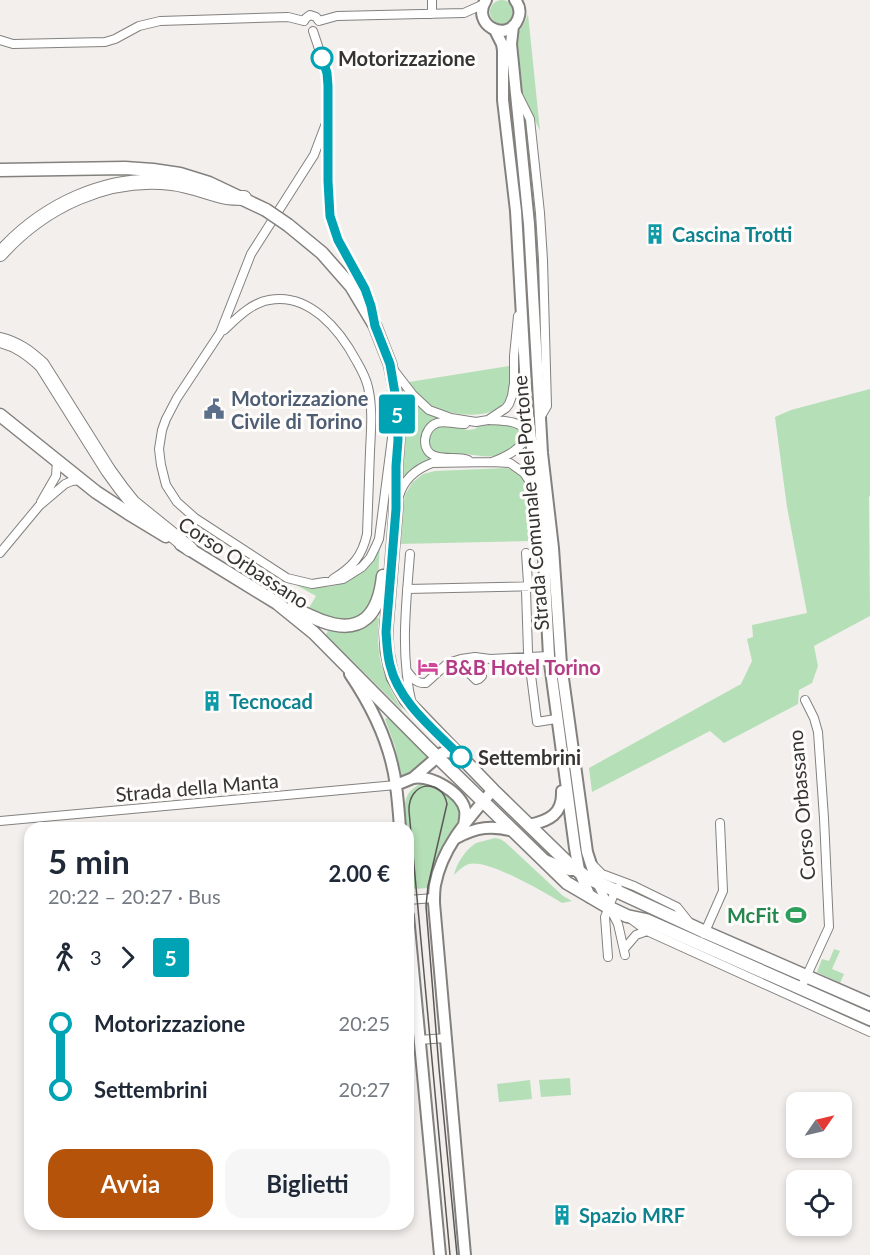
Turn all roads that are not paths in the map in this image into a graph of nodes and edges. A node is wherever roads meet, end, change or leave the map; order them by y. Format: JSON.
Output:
{"nodes":[{"id":1,"x":432,"y":0,"type":"edge"},
{"id":2,"x":515,"y":0,"type":"edge"},
{"id":3,"x":485,"y":2,"type":"edge"},
{"id":4,"x":464,"y":13,"type":"junction"},
{"id":5,"x":432,"y":14,"type":"junction"},
{"id":6,"x":304,"y":21,"type":"junction"},
{"id":7,"x":319,"y":21,"type":"junction"},
{"id":8,"x":486,"y":22,"type":"junction"},
{"id":9,"x":513,"y":26,"type":"junction"},
{"id":10,"x":495,"y":30,"type":"junction"},
{"id":11,"x":313,"y":31,"type":"junction"},
{"id":12,"x":0,"y":40,"type":"edge"},
{"id":13,"x":515,"y":90,"type":"junction"},
{"id":14,"x":328,"y":118,"type":"junction"},
{"id":15,"x":0,"y":170,"type":"edge"},
{"id":16,"x":244,"y":198,"type":"junction"},
{"id":17,"x":0,"y":254,"type":"edge"},
{"id":18,"x":520,"y":297,"type":"junction"},
{"id":19,"x":375,"y":326,"type":"junction"},
{"id":20,"x":220,"y":333,"type":"junction"},
{"id":21,"x":0,"y":340,"type":"edge"},
{"id":22,"x":390,"y":364,"type":"junction"},
{"id":23,"x":397,"y":405,"type":"junction"},
{"id":24,"x":0,"y":410,"type":"edge"},
{"id":25,"x":0,"y":415,"type":"edge"},
{"id":26,"x":540,"y":418,"type":"junction"},
{"id":27,"x":488,"y":420,"type":"junction"},
{"id":28,"x":476,"y":422,"type":"junction"},
{"id":29,"x":19,"y":430,"type":"junction"},
{"id":30,"x":530,"y":433,"type":"junction"},
{"id":31,"x":542,"y":453,"type":"junction"},
{"id":32,"x":57,"y":461,"type":"junction"},
{"id":33,"x":476,"y":462,"type":"junction"},
{"id":34,"x":492,"y":462,"type":"junction"},
{"id":35,"x":396,"y":466,"type":"junction"},
{"id":36,"x":82,"y":480,"type":"junction"},
{"id":37,"x":39,"y":506,"type":"junction"},
{"id":38,"x":396,"y":509,"type":"junction"},
{"id":39,"x":540,"y":514,"type":"junction"},
{"id":40,"x":190,"y":549,"type":"junction"},
{"id":41,"x":0,"y":553,"type":"edge"},
{"id":42,"x":526,"y":553,"type":"dead end"},
{"id":43,"x":410,"y":554,"type":"dead end"},
{"id":44,"x":329,"y":582,"type":"junction"},
{"id":45,"x":527,"y":586,"type":"junction"},
{"id":46,"x":545,"y":586,"type":"junction"},
{"id":47,"x":407,"y":589,"type":"junction"},
{"id":48,"x":277,"y":603,"type":"junction"},
{"id":49,"x":336,"y":654,"type":"junction"},
{"id":50,"x":549,"y":656,"type":"junction"},
{"id":51,"x":529,"y":657,"type":"junction"},
{"id":52,"x":481,"y":658,"type":"junction"},
{"id":53,"x":461,"y":659,"type":"junction"},
{"id":54,"x":407,"y":671,"type":"junction"},
{"id":55,"x":805,"y":700,"type":"dead end"},
{"id":56,"x":413,"y":707,"type":"junction"},
{"id":57,"x":556,"y":719,"type":"junction"},
{"id":58,"x":438,"y":757,"type":"junction"},
{"id":59,"x":462,"y":758,"type":"junction"},
{"id":60,"x":564,"y":776,"type":"junction"},
{"id":61,"x":413,"y":778,"type":"junction"},
{"id":62,"x":396,"y":785,"type":"junction"},
{"id":63,"x":493,"y":790,"type":"junction"},
{"id":64,"x":484,"y":801,"type":"junction"},
{"id":65,"x":0,"y":821,"type":"edge"},
{"id":66,"x":399,"y":822,"type":"edge"},
{"id":67,"x":720,"y":823,"type":"dead end"},
{"id":68,"x":464,"y":825,"type":"junction"},
{"id":69,"x":529,"y":825,"type":"junction"},
{"id":70,"x":514,"y":831,"type":"junction"},
{"id":71,"x":453,"y":840,"type":"junction"},
{"id":72,"x":588,"y":856,"type":"junction"},
{"id":73,"x":542,"y":859,"type":"junction"},
{"id":74,"x":579,"y":870,"type":"junction"},
{"id":75,"x":597,"y":883,"type":"junction"},
{"id":76,"x":634,"y":886,"type":"junction"},
{"id":77,"x":615,"y":891,"type":"junction"},
{"id":78,"x":590,"y":897,"type":"junction"},
{"id":79,"x":434,"y":898,"type":"junction"},
{"id":80,"x":414,"y":900,"type":"edge"},
{"id":81,"x":608,"y":907,"type":"junction"},
{"id":82,"x":627,"y":916,"type":"junction"},
{"id":83,"x":691,"y":925,"type":"junction"},
{"id":84,"x":647,"y":931,"type":"junction"},
{"id":85,"x":705,"y":932,"type":"junction"},
{"id":86,"x":699,"y":944,"type":"junction"},
{"id":87,"x":608,"y":957,"type":"dead end"},
{"id":88,"x":722,"y":960,"type":"junction"},
{"id":89,"x":807,"y":976,"type":"junction"},
{"id":90,"x":414,"y":984,"type":"edge"},
{"id":91,"x":801,"y":988,"type":"junction"},
{"id":92,"x":870,"y":1004,"type":"edge"},
{"id":93,"x":870,"y":1019,"type":"edge"},
{"id":94,"x":870,"y":1032,"type":"edge"},
{"id":95,"x":446,"y":1038,"type":"junction"},
{"id":96,"x":419,"y":1040,"type":"junction"},
{"id":97,"x":440,"y":1255,"type":"edge"},
{"id":98,"x":465,"y":1255,"type":"edge"}],
"edges":[{"from":1,"to":5,"type":"street"},
{"from":2,"to":9,"type":"street","name":"Strada Comunale del Portone"},
{"from":3,"to":4,"type":"street"},
{"from":3,"to":8,"type":"street"},
{"from":4,"to":5,"type":"street"},
{"from":4,"to":8,"type":"street"},
{"from":5,"to":7,"type":"street"},
{"from":6,"to":7,"type":"street"},
{"from":6,"to":11,"type":"street"},
{"from":6,"to":12,"type":"street"},
{"from":7,"to":11,"type":"street"},
{"from":8,"to":10,"type":"street"},
{"from":9,"to":10,"type":"street"},
{"from":9,"to":13,"type":"street","name":"Strada Comunale del Portone"},
{"from":10,"to":18,"type":"street","name":"Strada Comunale del Portone"},
{"from":11,"to":14,"type":"street"},
{"from":13,"to":26,"type":"street","name":"Strada Comunale del Portone"},
{"from":13,"to":26,"type":"street","name":"Strada Comunale del Portone"},
{"from":14,"to":19,"type":"street"},
{"from":14,"to":20,"type":"street"},
{"from":15,"to":16,"type":"main road"},
{"from":16,"to":17,"type":"highway"},
{"from":16,"to":19,"type":"main road","bridge":true},
{"from":18,"to":27,"type":"street"},
{"from":18,"to":30,"type":"street","name":"Strada Comunale del Portone"},
{"from":19,"to":22,"type":"main road"},
{"from":20,"to":44,"type":"street"},
{"from":20,"to":44,"type":"street"},
{"from":21,"to":40,"type":"highway"},
{"from":22,"to":23,"type":"main road"},
{"from":22,"to":28,"type":"street"},
{"from":23,"to":35,"type":"main road"},
{"from":23,"to":44,"type":"street"},
{"from":24,"to":29,"type":"street"},
{"from":25,"to":29,"type":"main road","name":"Corso Orbassano"},
{"from":26,"to":30,"type":"street"},
{"from":26,"to":31,"type":"street","name":"Strada Comunale del Portone"},
{"from":27,"to":28,"type":"street"},
{"from":27,"to":30,"type":"street"},
{"from":28,"to":33,"type":"street"},
{"from":29,"to":32,"type":"main road","name":"Corso Orbassano"},
{"from":30,"to":31,"type":"street"},
{"from":30,"to":34,"type":"street"},
{"from":30,"to":39,"type":"street","name":"Strada Comunale del Portone"},
{"from":31,"to":72,"type":"street","name":"Strada Comunale del Portone"},
{"from":32,"to":36,"type":"main road","name":"Corso Orbassano"},
{"from":32,"to":37,"type":"street"},
{"from":33,"to":34,"type":"street"},
{"from":33,"to":38,"type":"street"},
{"from":34,"to":39,"type":"street"},
{"from":35,"to":38,"type":"main road"},
{"from":35,"to":48,"type":"main road"},
{"from":36,"to":37,"type":"street"},
{"from":36,"to":40,"type":"main road","name":"Corso Orbassano"},
{"from":37,"to":41,"type":"street"},
{"from":38,"to":56,"type":"main road"},
{"from":39,"to":46,"type":"street","name":"Strada Comunale del Portone"},
{"from":40,"to":48,"type":"main road","name":"Corso Orbassano"},
{"from":42,"to":45,"type":"street","name":"Strada Comunale del Portone"},
{"from":43,"to":47,"type":"street"},
{"from":45,"to":46,"type":"street","name":"Strada Comunale del Portone"},
{"from":45,"to":47,"type":"street","name":"Strada Comunale del Portone"},
{"from":45,"to":51,"type":"street","name":"Strada Comunale del Portone"},
{"from":46,"to":50,"type":"street","name":"Strada Comunale del Portone"},
{"from":47,"to":54,"type":"street"},
{"from":48,"to":49,"type":"main road","name":"Corso Orbassano"},
{"from":49,"to":58,"type":"main road","name":"Corso Orbassano"},
{"from":49,"to":62,"type":"street"},
{"from":50,"to":51,"type":"street","name":"Strada Comunale del Portone"},
{"from":50,"to":57,"type":"street","name":"Strada Comunale del Portone"},
{"from":51,"to":52,"type":"street","name":"Strada Comunale del Portone"},
{"from":51,"to":57,"type":"street","name":"Strada Comunale del Portone"},
{"from":52,"to":53,"type":"street","name":"Strada Comunale del Portone"},
{"from":52,"to":53,"type":"street"},
{"from":53,"to":54,"type":"street","name":"Strada Comunale del Portone"},
{"from":54,"to":56,"type":"street"},
{"from":55,"to":89,"type":"street","name":"Corso Orbassano"},
{"from":56,"to":59,"type":"main road"},
{"from":57,"to":60,"type":"street","name":"Strada Comunale del Portone"},
{"from":58,"to":59,"type":"street"},
{"from":58,"to":61,"type":"street"},
{"from":58,"to":64,"type":"main road","name":"Corso Orbassano"},
{"from":59,"to":63,"type":"main road"},
{"from":60,"to":69,"type":"street"},
{"from":60,"to":74,"type":"street","name":"Strada Comunale del Portone"},
{"from":61,"to":62,"type":"street"},
{"from":61,"to":68,"type":"street"},
{"from":62,"to":65,"type":"street","name":"Strada della Manta"},
{"from":62,"to":66,"type":"street"},
{"from":63,"to":64,"type":"street"},
{"from":63,"to":69,"type":"main road"},
{"from":64,"to":68,"type":"street"},
{"from":64,"to":70,"type":"main road","name":"Corso Orbassano"},
{"from":67,"to":85,"type":"street"},
{"from":68,"to":71,"type":"street"},
{"from":69,"to":74,"type":"main road"},
{"from":70,"to":71,"type":"street"},
{"from":70,"to":73,"type":"main road","name":"Corso Orbassano"},
{"from":71,"to":79,"type":"street"},
{"from":72,"to":74,"type":"street"},
{"from":72,"to":75,"type":"street","name":"Strada Comunale del Portone"},
{"from":72,"to":76,"type":"street"},
{"from":73,"to":74,"type":"street"},
{"from":73,"to":78,"type":"main road","name":"Corso Orbassano"},
{"from":74,"to":75,"type":"main road"},
{"from":74,"to":78,"type":"street","name":"Strada Comunale del Portone"},
{"from":75,"to":77,"type":"main road"},
{"from":75,"to":81,"type":"street","name":"Strada Comunale del Portone"},
{"from":76,"to":77,"type":"street"},
{"from":76,"to":83,"type":"street"},
{"from":77,"to":81,"type":"street"},
{"from":77,"to":83,"type":"main road"},
{"from":78,"to":81,"type":"main road","name":"Corso Orbassano"},
{"from":79,"to":80,"type":"street"},
{"from":79,"to":95,"type":"street"},
{"from":81,"to":82,"type":"main road","name":"Corso Orbassano"},
{"from":81,"to":84,"type":"street","name":"Strada Comunale del Portone"},
{"from":81,"to":87,"type":"street","name":"Strada Comunale del Portone"},
{"from":82,"to":84,"type":"street","name":"Corso Orbassano"},
{"from":82,"to":86,"type":"main road","name":"Corso Orbassano"},
{"from":83,"to":85,"type":"main road"},
{"from":84,"to":88,"type":"street","name":"Corso Orbassano"},
{"from":85,"to":86,"type":"street"},
{"from":85,"to":89,"type":"main road"},
{"from":86,"to":88,"type":"main road","name":"Corso Orbassano"},
{"from":88,"to":91,"type":"main road","name":"Corso Orbassano"},
{"from":88,"to":94,"type":"street","name":"Corso Orbassano"},
{"from":89,"to":91,"type":"street","name":"Corso Orbassano"},
{"from":89,"to":92,"type":"main road"},
{"from":90,"to":96,"type":"street"},
{"from":91,"to":93,"type":"main road","name":"Corso Orbassano"},
{"from":95,"to":96,"type":"street"},
{"from":95,"to":98,"type":"street"},
{"from":96,"to":97,"type":"street"}]}
